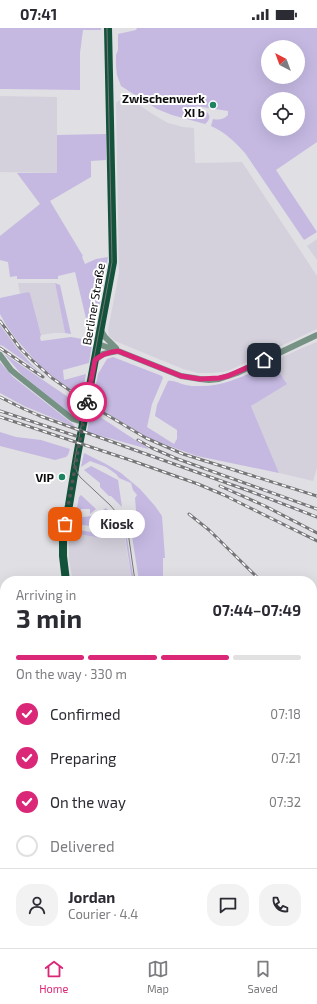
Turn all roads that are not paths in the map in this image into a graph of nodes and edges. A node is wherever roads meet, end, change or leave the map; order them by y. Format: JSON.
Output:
{"nodes":[{"id":1,"x":108,"y":28,"type":"edge"},
{"id":2,"x":100,"y":330,"type":"junction"},
{"id":3,"x":317,"y":336,"type":"edge"},
{"id":4,"x":98,"y":344,"type":"junction"},
{"id":5,"x":118,"y":351,"type":"junction"},
{"id":6,"x":0,"y":355,"type":"edge"},
{"id":7,"x":95,"y":360,"type":"junction"},
{"id":8,"x":83,"y":422,"type":"junction"},
{"id":9,"x":65,"y":576,"type":"edge"}],
"edges":[{"from":1,"to":2,"type":"main road","name":"Berliner Straße"},
{"from":2,"to":4,"type":"main road","name":"Berliner Straße"},
{"from":2,"to":5,"type":"street"},
{"from":3,"to":5,"type":"street"},
{"from":4,"to":5,"type":"street"},
{"from":4,"to":7,"type":"main road","name":"Berliner Straße"},
{"from":5,"to":7,"type":"street"},
{"from":6,"to":8,"type":"street"},
{"from":7,"to":8,"type":"main road","name":"Berliner Straße"},
{"from":8,"to":9,"type":"main road","name":"Berliner Straße"}]}
